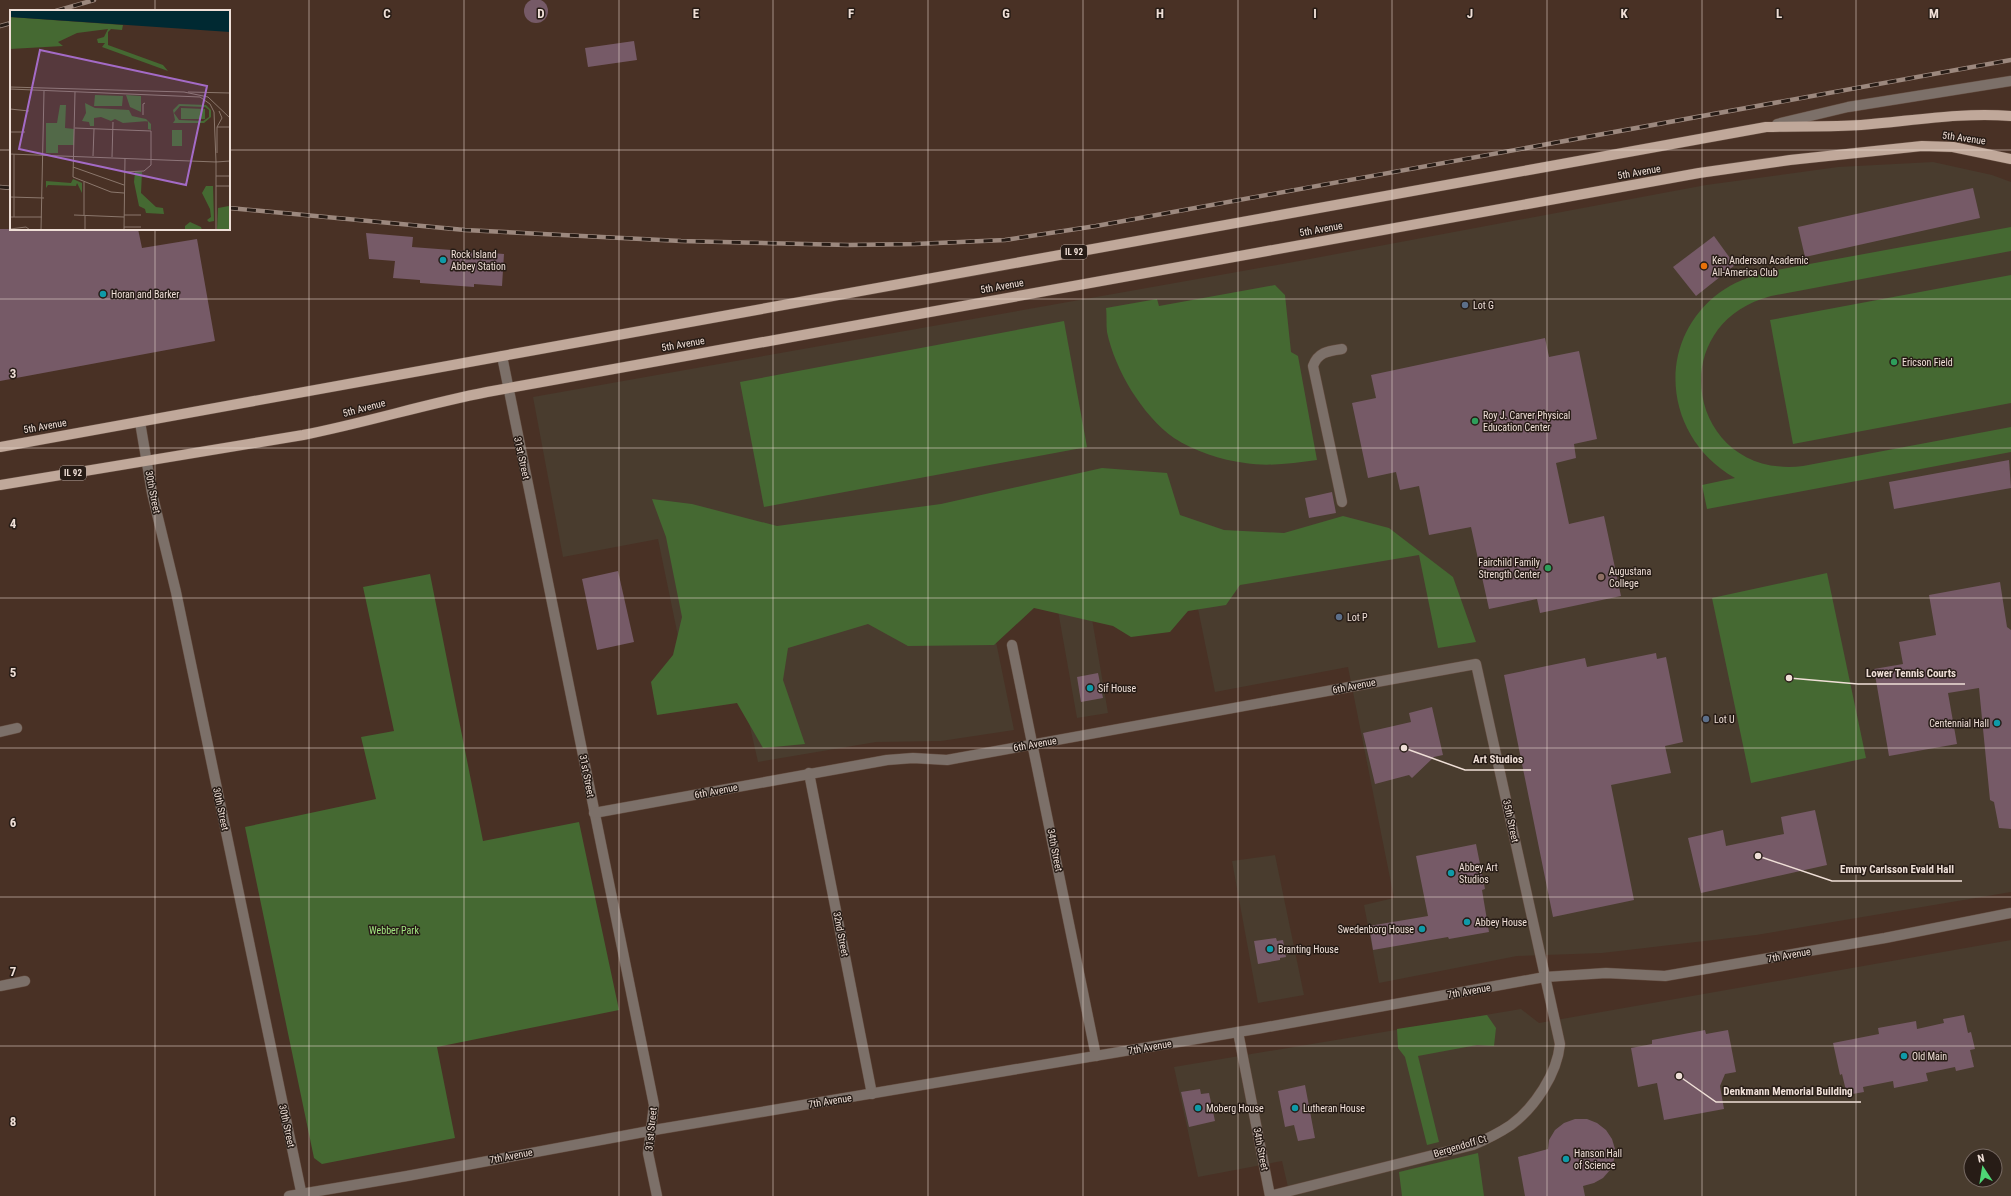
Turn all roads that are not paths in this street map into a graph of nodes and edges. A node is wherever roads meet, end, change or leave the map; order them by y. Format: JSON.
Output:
{"nodes":[{"id":1,"x":2011,"y":81,"type":"edge"},
{"id":2,"x":2011,"y":116,"type":"edge"},
{"id":3,"x":1766,"y":127,"type":"junction"},
{"id":4,"x":2011,"y":159,"type":"edge"},
{"id":5,"x":1342,"y":349,"type":"dead end"},
{"id":6,"x":502,"y":356,"type":"junction"},
{"id":7,"x":507,"y":388,"type":"junction"},
{"id":8,"x":140,"y":422,"type":"junction"},
{"id":9,"x":0,"y":447,"type":"edge"},
{"id":10,"x":147,"y":460,"type":"junction"},
{"id":11,"x":0,"y":485,"type":"edge"},
{"id":12,"x":1342,"y":502,"type":"dead end"},
{"id":13,"x":1012,"y":644,"type":"dead end"},
{"id":14,"x":1476,"y":664,"type":"joint"},
{"id":15,"x":17,"y":728,"type":"dead end"},
{"id":16,"x":0,"y":732,"type":"edge"},
{"id":17,"x":1033,"y":744,"type":"junction"},
{"id":18,"x":809,"y":773,"type":"junction"},
{"id":19,"x":594,"y":813,"type":"junction"},
{"id":20,"x":2011,"y":913,"type":"edge"},
{"id":21,"x":1545,"y":977,"type":"junction"},
{"id":22,"x":25,"y":981,"type":"dead end"},
{"id":23,"x":0,"y":986,"type":"edge"},
{"id":24,"x":1238,"y":1032,"type":"junction"},
{"id":25,"x":1096,"y":1056,"type":"junction"},
{"id":26,"x":872,"y":1094,"type":"junction"},
{"id":27,"x":651,"y":1130,"type":"junction"},
{"id":28,"x":301,"y":1195,"type":"edge"},
{"id":29,"x":289,"y":1196,"type":"edge"},
{"id":30,"x":657,"y":1196,"type":"edge"},
{"id":31,"x":1270,"y":1196,"type":"edge"}],
"edges":[{"from":1,"to":3,"type":"street"},
{"from":2,"to":3,"type":"main road","name":"5th Avenue","number":"IL 92"},
{"from":3,"to":6,"type":"main road","name":"5th Avenue","number":"IL 92"},
{"from":4,"to":7,"type":"main road","name":"5th Avenue","number":"IL 92"},
{"from":5,"to":12,"type":"street"},
{"from":6,"to":7,"type":"street","name":"31st Street"},
{"from":6,"to":8,"type":"main road","name":"5th Avenue","number":"IL 92"},
{"from":7,"to":10,"type":"main road","name":"5th Avenue","number":"IL 92"},
{"from":7,"to":19,"type":"street","name":"31st Street"},
{"from":8,"to":9,"type":"main road","name":"5th Avenue","number":"IL 92"},
{"from":8,"to":10,"type":"street","name":"30th Street"},
{"from":10,"to":11,"type":"main road","name":"5th Avenue","number":"IL 92"},
{"from":10,"to":28,"type":"street","name":"30th Street"},
{"from":13,"to":17,"type":"street","name":"34th Street"},
{"from":14,"to":17,"type":"street","name":"6th Avenue"},
{"from":14,"to":21,"type":"street","name":"35th Street"},
{"from":15,"to":16,"type":"street"},
{"from":17,"to":18,"type":"street","name":"6th Avenue"},
{"from":17,"to":25,"type":"street","name":"34th Street"},
{"from":18,"to":19,"type":"street","name":"6th Avenue"},
{"from":18,"to":26,"type":"street","name":"32nd Street"},
{"from":19,"to":27,"type":"street","name":"31st Street"},
{"from":20,"to":21,"type":"street","name":"7th Avenue"},
{"from":21,"to":24,"type":"street","name":"7th Avenue"},
{"from":21,"to":31,"type":"street","name":"Bergendoff Ct"},
{"from":22,"to":23,"type":"street"},
{"from":24,"to":25,"type":"street","name":"7th Avenue"},
{"from":24,"to":31,"type":"street","name":"34th Street"},
{"from":25,"to":26,"type":"street","name":"7th Avenue"},
{"from":26,"to":27,"type":"street","name":"7th Avenue"},
{"from":27,"to":28,"type":"street","name":"7th Avenue"},
{"from":27,"to":30,"type":"street","name":"31st Street"},
{"from":28,"to":29,"type":"street","name":"7th Avenue"}]}
